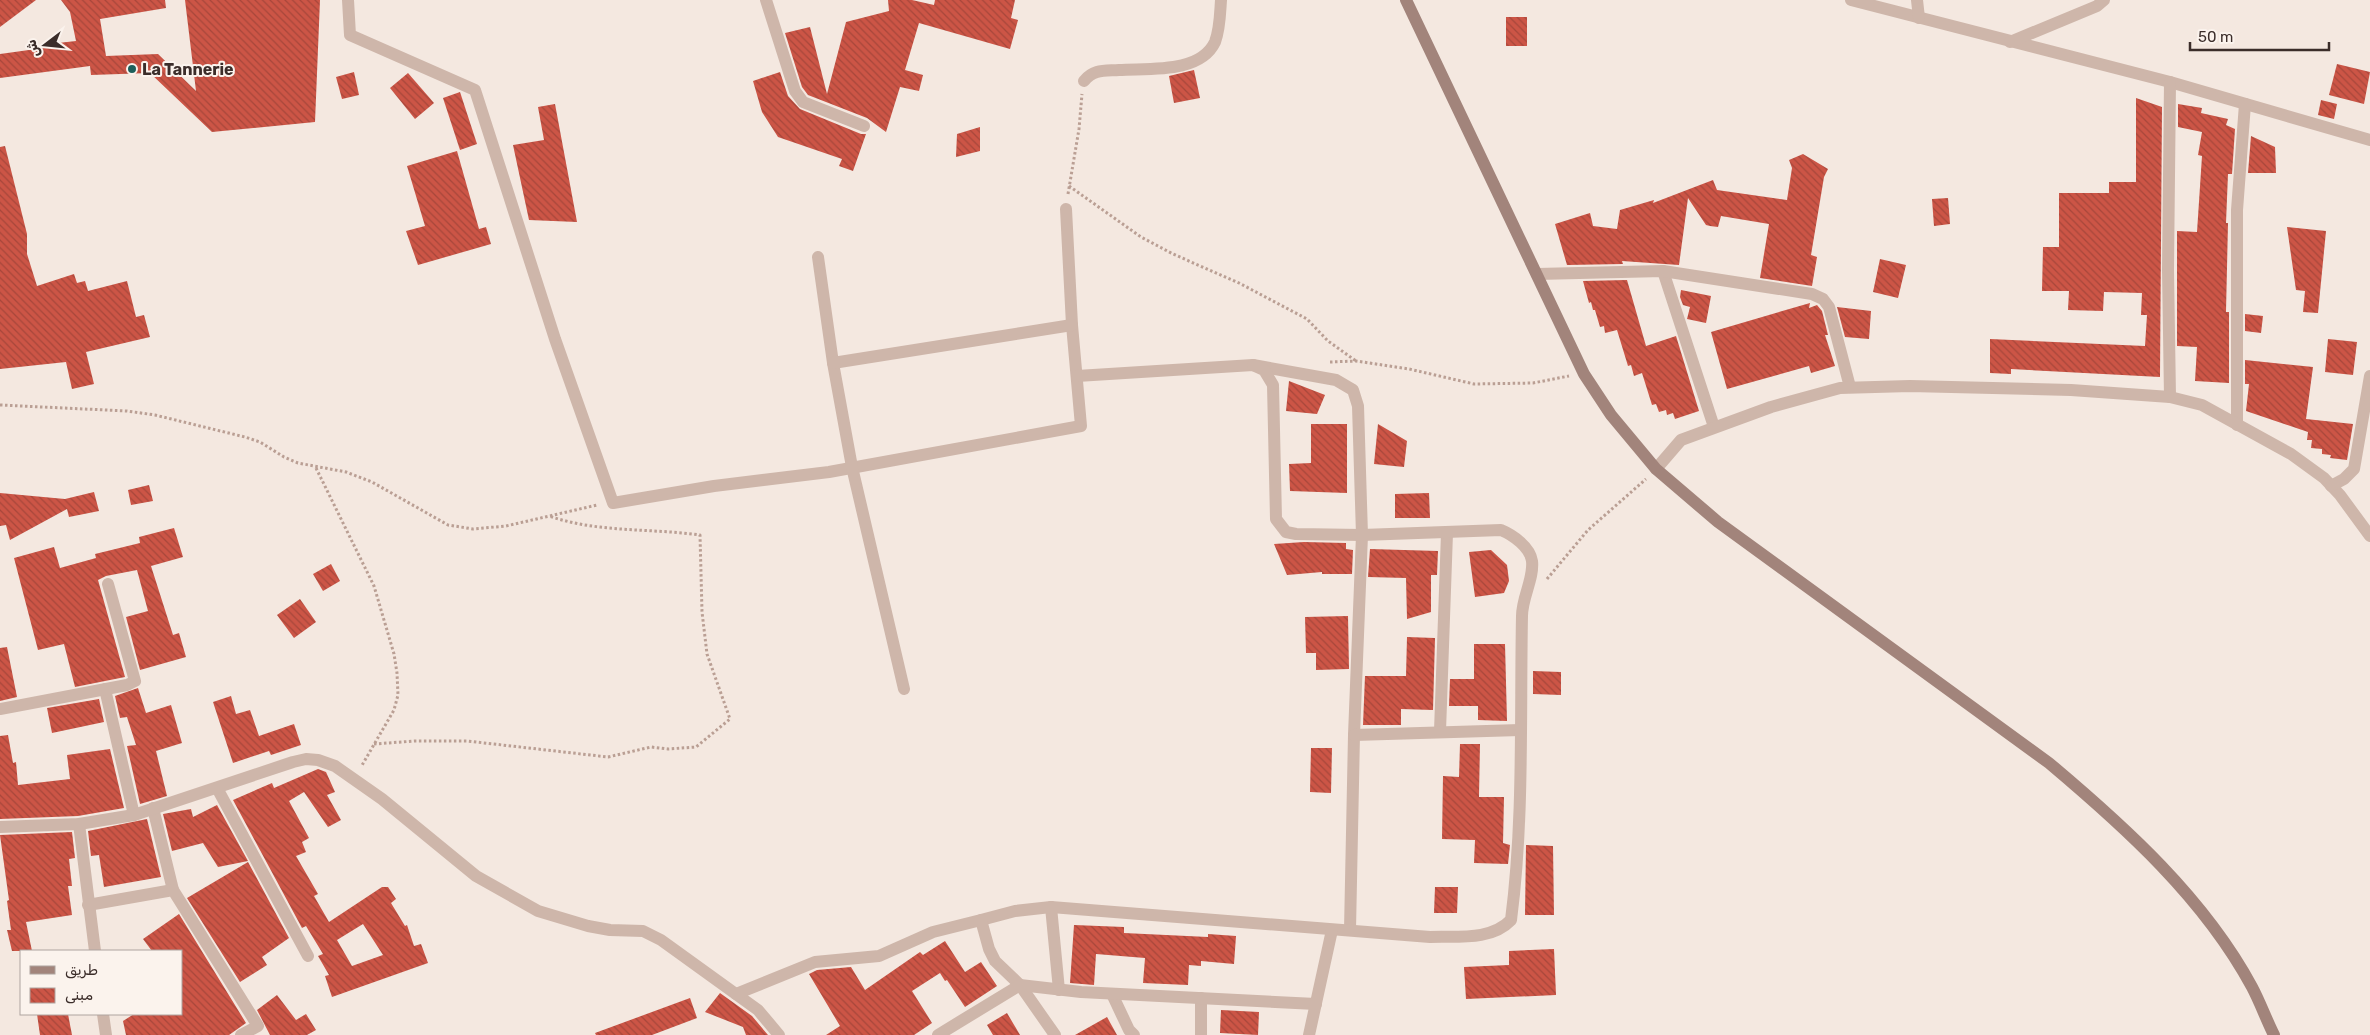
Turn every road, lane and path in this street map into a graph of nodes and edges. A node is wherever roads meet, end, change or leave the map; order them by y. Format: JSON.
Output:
{"nodes":[{"id":1,"x":348,"y":0,"type":"edge"},
{"id":2,"x":766,"y":0,"type":"edge"},
{"id":3,"x":1221,"y":0,"type":"edge"},
{"id":4,"x":1406,"y":0,"type":"edge"},
{"id":5,"x":1851,"y":0,"type":"edge"},
{"id":6,"x":1917,"y":0,"type":"edge"},
{"id":7,"x":2104,"y":0,"type":"edge"},
{"id":8,"x":1919,"y":18,"type":"junction"},
{"id":9,"x":2010,"y":42,"type":"junction"},
{"id":10,"x":1084,"y":81,"type":"joint"},
{"id":11,"x":2170,"y":82,"type":"junction"},
{"id":12,"x":2245,"y":104,"type":"junction"},
{"id":13,"x":864,"y":126,"type":"dead end"},
{"id":14,"x":2370,"y":140,"type":"edge"},
{"id":15,"x":1069,"y":186,"type":"junction"},
{"id":16,"x":1066,"y":210,"type":"joint"},
{"id":17,"x":818,"y":257,"type":"dead end"},
{"id":18,"x":1663,"y":271,"type":"junction"},
{"id":19,"x":1537,"y":274,"type":"junction"},
{"id":20,"x":1072,"y":325,"type":"junction"},
{"id":21,"x":1356,"y":361,"type":"junction"},
{"id":22,"x":1328,"y":362,"type":"dead end"},
{"id":23,"x":833,"y":363,"type":"junction"},
{"id":24,"x":1254,"y":364,"type":"junction"},
{"id":25,"x":1584,"y":374,"type":"junction"},
{"id":26,"x":1077,"y":376,"type":"junction"},
{"id":27,"x":2370,"y":376,"type":"edge"},
{"id":28,"x":1850,"y":388,"type":"junction"},
{"id":29,"x":2170,"y":397,"type":"junction"},
{"id":30,"x":0,"y":405,"type":"edge"},
{"id":31,"x":2237,"y":425,"type":"junction"},
{"id":32,"x":1714,"y":427,"type":"junction"},
{"id":33,"x":852,"y":467,"type":"junction"},
{"id":34,"x":316,"y":468,"type":"junction"},
{"id":35,"x":1656,"y":470,"type":"junction"},
{"id":36,"x":2331,"y":486,"type":"junction"},
{"id":37,"x":613,"y":503,"type":"junction"},
{"id":38,"x":549,"y":516,"type":"junction"},
{"id":39,"x":1447,"y":532,"type":"junction"},
{"id":40,"x":1362,"y":535,"type":"junction"},
{"id":41,"x":2370,"y":536,"type":"edge"},
{"id":42,"x":108,"y":584,"type":"dead end"},
{"id":43,"x":1540,"y":586,"type":"dead end"},
{"id":44,"x":105,"y":689,"type":"junction"},
{"id":45,"x":904,"y":689,"type":"dead end"},
{"id":46,"x":0,"y":709,"type":"edge"},
{"id":47,"x":1520,"y":730,"type":"junction"},
{"id":48,"x":1440,"y":731,"type":"junction"},
{"id":49,"x":1354,"y":735,"type":"junction"},
{"id":50,"x":374,"y":744,"type":"junction"},
{"id":51,"x":355,"y":779,"type":"junction"},
{"id":52,"x":217,"y":788,"type":"junction"},
{"id":53,"x":153,"y":808,"type":"junction"},
{"id":54,"x":134,"y":814,"type":"junction"},
{"id":55,"x":78,"y":824,"type":"junction"},
{"id":56,"x":0,"y":827,"type":"edge"},
{"id":57,"x":173,"y":890,"type":"junction"},
{"id":58,"x":88,"y":905,"type":"junction"},
{"id":59,"x":1051,"y":907,"type":"junction"},
{"id":60,"x":981,"y":920,"type":"junction"},
{"id":61,"x":1332,"y":930,"type":"junction"},
{"id":62,"x":1350,"y":930,"type":"junction"},
{"id":63,"x":94,"y":950,"type":"edge"},
{"id":64,"x":308,"y":956,"type":"dead end"},
{"id":65,"x":1020,"y":984,"type":"junction"},
{"id":66,"x":1059,"y":990,"type":"junction"},
{"id":67,"x":736,"y":994,"type":"junction"},
{"id":68,"x":1112,"y":994,"type":"junction"},
{"id":69,"x":1201,"y":998,"type":"junction"},
{"id":70,"x":1316,"y":1004,"type":"junction"},
{"id":71,"x":103,"y":1015,"type":"edge"},
{"id":72,"x":261,"y":1030,"type":"edge"},
{"id":73,"x":106,"y":1035,"type":"edge"},
{"id":74,"x":241,"y":1035,"type":"edge"},
{"id":75,"x":779,"y":1035,"type":"edge"},
{"id":76,"x":938,"y":1035,"type":"edge"},
{"id":77,"x":1055,"y":1035,"type":"edge"},
{"id":78,"x":1134,"y":1035,"type":"edge"},
{"id":79,"x":1201,"y":1035,"type":"edge"},
{"id":80,"x":1309,"y":1035,"type":"edge"},
{"id":81,"x":2274,"y":1035,"type":"edge"}],
"edges":[{"from":1,"to":37,"type":"street"},
{"from":2,"to":13,"type":"street"},
{"from":3,"to":10,"type":"street"},
{"from":4,"to":19,"type":"main road"},
{"from":5,"to":8,"type":"street"},
{"from":6,"to":8,"type":"street"},
{"from":7,"to":9,"type":"street"},
{"from":8,"to":9,"type":"street"},
{"from":9,"to":11,"type":"street"},
{"from":10,"to":15,"type":"path"},
{"from":11,"to":12,"type":"street"},
{"from":11,"to":29,"type":"street"},
{"from":12,"to":14,"type":"street"},
{"from":12,"to":31,"type":"street"},
{"from":15,"to":16,"type":"path"},
{"from":15,"to":21,"type":"path"},
{"from":16,"to":20,"type":"street"},
{"from":17,"to":23,"type":"street"},
{"from":18,"to":19,"type":"street"},
{"from":18,"to":28,"type":"street"},
{"from":18,"to":32,"type":"street"},
{"from":19,"to":25,"type":"main road"},
{"from":20,"to":23,"type":"street"},
{"from":20,"to":26,"type":"street"},
{"from":21,"to":22,"type":"path"},
{"from":21,"to":25,"type":"path"},
{"from":23,"to":33,"type":"street"},
{"from":24,"to":26,"type":"street"},
{"from":24,"to":40,"type":"street"},
{"from":24,"to":40,"type":"street"},
{"from":25,"to":35,"type":"main road"},
{"from":26,"to":33,"type":"street"},
{"from":27,"to":36,"type":"street"},
{"from":28,"to":29,"type":"street"},
{"from":28,"to":32,"type":"street"},
{"from":29,"to":31,"type":"street"},
{"from":30,"to":34,"type":"path"},
{"from":31,"to":36,"type":"street"},
{"from":32,"to":35,"type":"street"},
{"from":33,"to":37,"type":"street"},
{"from":33,"to":45,"type":"street"},
{"from":34,"to":38,"type":"path"},
{"from":34,"to":50,"type":"path"},
{"from":35,"to":43,"type":"path"},
{"from":35,"to":81,"type":"main road"},
{"from":36,"to":41,"type":"street"},
{"from":37,"to":38,"type":"path"},
{"from":38,"to":50,"type":"path"},
{"from":39,"to":40,"type":"street"},
{"from":39,"to":47,"type":"street"},
{"from":39,"to":48,"type":"street"},
{"from":40,"to":49,"type":"street"},
{"from":42,"to":44,"type":"street"},
{"from":44,"to":46,"type":"street"},
{"from":44,"to":54,"type":"street"},
{"from":47,"to":48,"type":"street"},
{"from":47,"to":62,"type":"street"},
{"from":48,"to":49,"type":"street"},
{"from":49,"to":62,"type":"street"},
{"from":50,"to":51,"type":"path"},
{"from":51,"to":52,"type":"street"},
{"from":51,"to":67,"type":"street"},
{"from":52,"to":53,"type":"street"},
{"from":52,"to":64,"type":"street"},
{"from":53,"to":54,"type":"street"},
{"from":53,"to":57,"type":"street"},
{"from":54,"to":55,"type":"street"},
{"from":55,"to":56,"type":"street"},
{"from":55,"to":58,"type":"street"},
{"from":57,"to":58,"type":"street"},
{"from":57,"to":72,"type":"street"},
{"from":58,"to":63,"type":"street"},
{"from":59,"to":60,"type":"street"},
{"from":59,"to":61,"type":"street"},
{"from":59,"to":66,"type":"street"},
{"from":60,"to":65,"type":"street"},
{"from":60,"to":67,"type":"street"},
{"from":61,"to":62,"type":"street"},
{"from":61,"to":70,"type":"street"},
{"from":65,"to":66,"type":"street"},
{"from":65,"to":76,"type":"street"},
{"from":65,"to":77,"type":"street"},
{"from":66,"to":68,"type":"street"},
{"from":67,"to":75,"type":"street"},
{"from":68,"to":69,"type":"street"},
{"from":68,"to":78,"type":"street"},
{"from":69,"to":70,"type":"street"},
{"from":69,"to":79,"type":"street"},
{"from":70,"to":80,"type":"street"},
{"from":71,"to":73,"type":"street"},
{"from":72,"to":74,"type":"street"}]}
